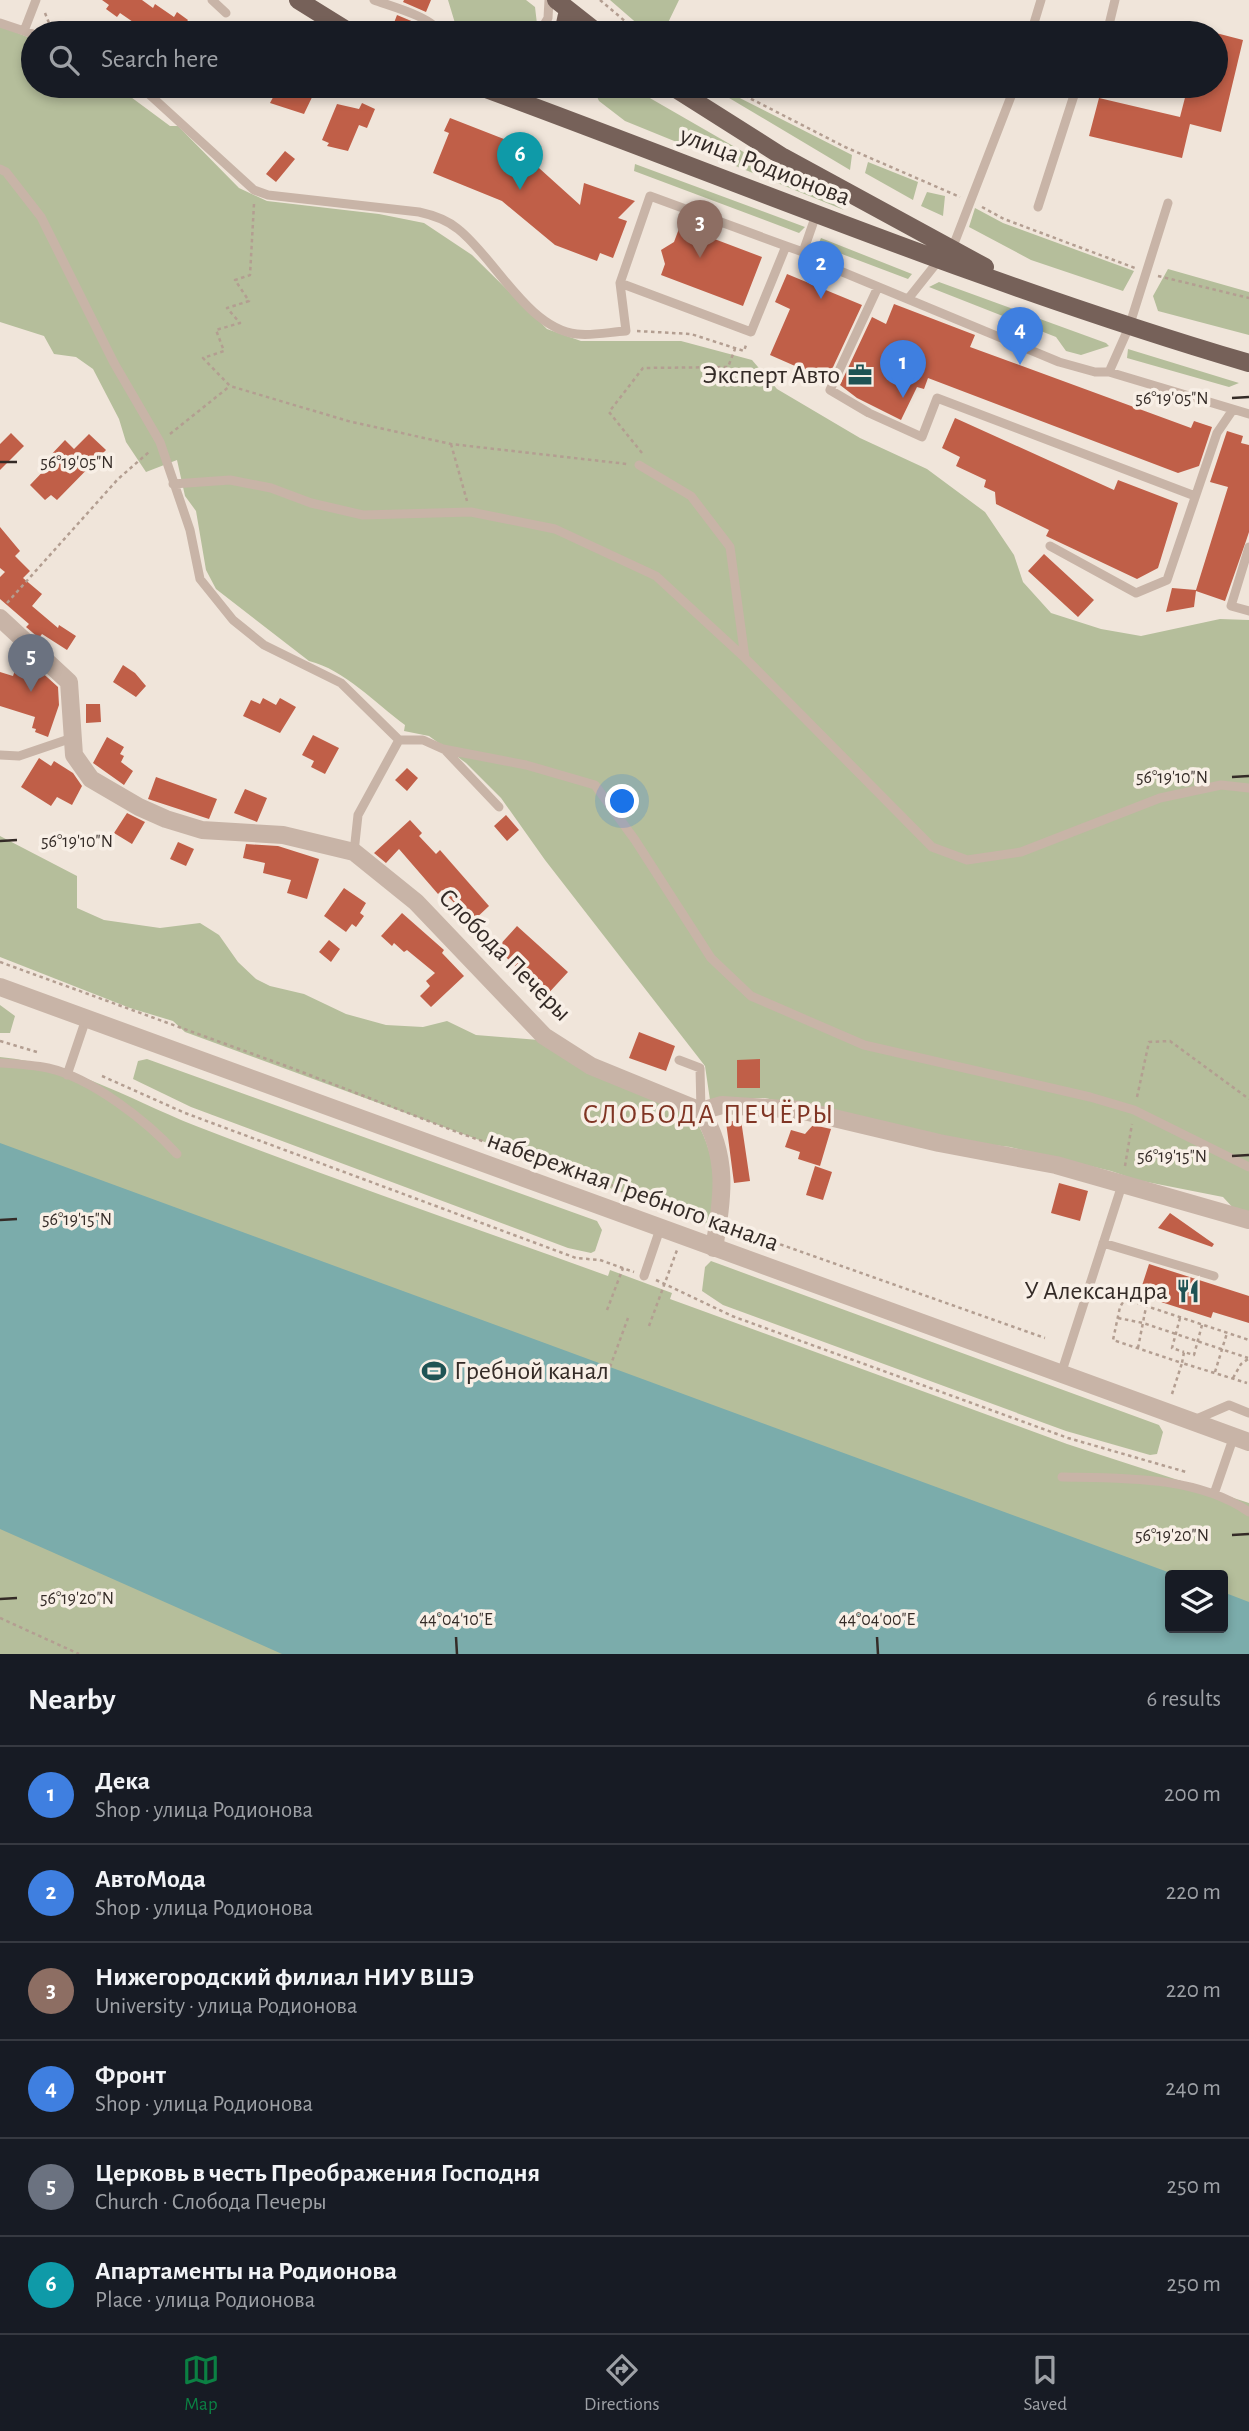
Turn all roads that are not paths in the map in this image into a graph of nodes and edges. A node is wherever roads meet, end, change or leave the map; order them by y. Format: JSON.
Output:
{"nodes":[{"id":1,"x":36,"y":0,"type":"edge"},
{"id":2,"x":212,"y":0,"type":"edge"},
{"id":3,"x":298,"y":0,"type":"edge"},
{"id":4,"x":374,"y":0,"type":"edge"},
{"id":5,"x":549,"y":0,"type":"edge"},
{"id":6,"x":1041,"y":0,"type":"edge"},
{"id":7,"x":1115,"y":0,"type":"edge"},
{"id":8,"x":562,"y":5,"type":"edge"},
{"id":9,"x":226,"y":13,"type":"dead end"},
{"id":10,"x":31,"y":21,"type":"edge"},
{"id":11,"x":332,"y":21,"type":"edge"},
{"id":12,"x":425,"y":21,"type":"edge"},
{"id":13,"x":546,"y":21,"type":"edge"},
{"id":14,"x":583,"y":21,"type":"edge"},
{"id":15,"x":1035,"y":21,"type":"edge"},
{"id":16,"x":1110,"y":21,"type":"edge"},
{"id":17,"x":0,"y":23,"type":"edge"},
{"id":18,"x":21,"y":30,"type":"edge"},
{"id":19,"x":153,"y":98,"type":"edge"},
{"id":20,"x":509,"y":98,"type":"edge"},
{"id":21,"x":690,"y":98,"type":"edge"},
{"id":22,"x":1010,"y":98,"type":"edge"},
{"id":23,"x":1073,"y":98,"type":"edge"},
{"id":24,"x":0,"y":169,"type":"edge"},
{"id":25,"x":1168,"y":203,"type":"dead end"},
{"id":26,"x":1038,"y":207,"type":"dead end"},
{"id":27,"x":816,"y":215,"type":"junction"},
{"id":28,"x":786,"y":246,"type":"junction"},
{"id":29,"x":803,"y":252,"type":"junction"},
{"id":30,"x":945,"y":254,"type":"junction"},
{"id":31,"x":620,"y":283,"type":"junction"},
{"id":32,"x":878,"y":287,"type":"junction"},
{"id":33,"x":908,"y":299,"type":"junction"},
{"id":34,"x":1129,"y":327,"type":"junction"},
{"id":35,"x":1249,"y":363,"type":"edge"},
{"id":36,"x":1109,"y":372,"type":"junction"},
{"id":37,"x":1233,"y":411,"type":"junction"},
{"id":38,"x":1248,"y":412,"type":"edge"},
{"id":39,"x":639,"y":465,"type":"road end"},
{"id":40,"x":173,"y":484,"type":"junction"},
{"id":41,"x":1195,"y":496,"type":"junction"},
{"id":42,"x":1050,"y":546,"type":"dead end"},
{"id":43,"x":1249,"y":547,"type":"edge"},
{"id":44,"x":1249,"y":611,"type":"edge"},
{"id":45,"x":0,"y":618,"type":"edge"},
{"id":46,"x":745,"y":658,"type":"junction"},
{"id":47,"x":72,"y":738,"type":"junction"},
{"id":48,"x":399,"y":740,"type":"junction"},
{"id":49,"x":443,"y":749,"type":"junction"},
{"id":50,"x":0,"y":755,"type":"edge"},
{"id":51,"x":1249,"y":788,"type":"edge"},
{"id":52,"x":499,"y":807,"type":"dead end"},
{"id":53,"x":354,"y":852,"type":"junction"},
{"id":54,"x":0,"y":987,"type":"edge"},
{"id":55,"x":86,"y":1019,"type":"junction"},
{"id":56,"x":679,"y":1060,"type":"dead end"},
{"id":57,"x":0,"y":1063,"type":"edge"},
{"id":58,"x":67,"y":1075,"type":"junction"},
{"id":59,"x":701,"y":1111,"type":"junction"},
{"id":60,"x":177,"y":1154,"type":"dead end"},
{"id":61,"x":1249,"y":1167,"type":"edge"},
{"id":62,"x":1122,"y":1185,"type":"junction"},
{"id":63,"x":1249,"y":1220,"type":"edge"},
{"id":64,"x":660,"y":1229,"type":"junction"},
{"id":65,"x":1103,"y":1242,"type":"junction"},
{"id":66,"x":714,"y":1248,"type":"junction"},
{"id":67,"x":644,"y":1276,"type":"road end"},
{"id":68,"x":1214,"y":1276,"type":"dead end"},
{"id":69,"x":1061,"y":1374,"type":"junction"},
{"id":70,"x":1249,"y":1413,"type":"edge"},
{"id":71,"x":1191,"y":1421,"type":"junction"},
{"id":72,"x":1241,"y":1439,"type":"edge"},
{"id":73,"x":1062,"y":1477,"type":"dead end"},
{"id":74,"x":1214,"y":1494,"type":"junction"},
{"id":75,"x":1249,"y":1512,"type":"edge"}],
"edges":[{"from":1,"to":10,"type":"lane"},
{"from":2,"to":9,"type":"lane"},
{"from":3,"to":11,"type":"main road"},
{"from":4,"to":12,"type":"lane"},
{"from":5,"to":13,"type":"lane"},
{"from":6,"to":15,"type":"lane"},
{"from":7,"to":16,"type":"lane"},
{"from":8,"to":14,"type":"main road"},
{"from":17,"to":18,"type":"lane"},
{"from":19,"to":31,"type":"lane"},
{"from":20,"to":27,"type":"main road","name":"улица Родионова"},
{"from":21,"to":30,"type":"main road","name":"улица Родионова"},
{"from":22,"to":30,"type":"lane"},
{"from":23,"to":26,"type":"lane"},
{"from":24,"to":40,"type":"lane"},
{"from":25,"to":34,"type":"lane"},
{"from":27,"to":29,"type":"lane"},
{"from":27,"to":30,"type":"main road","name":"улица Родионова"},
{"from":28,"to":29,"type":"lane"},
{"from":28,"to":31,"type":"lane"},
{"from":28,"to":31,"type":"lane"},
{"from":29,"to":32,"type":"lane"},
{"from":30,"to":33,"type":"lane"},
{"from":30,"to":34,"type":"main road","name":"улица Родионова"},
{"from":32,"to":33,"type":"lane"},
{"from":32,"to":41,"type":"lane"},
{"from":33,"to":36,"type":"lane"},
{"from":34,"to":35,"type":"main road","name":"улица Родионова"},
{"from":34,"to":36,"type":"lane"},
{"from":36,"to":37,"type":"lane"},
{"from":37,"to":38,"type":"lane"},
{"from":37,"to":41,"type":"lane"},
{"from":39,"to":46,"type":"lane"},
{"from":40,"to":46,"type":"lane"},
{"from":40,"to":48,"type":"lane"},
{"from":41,"to":42,"type":"lane"},
{"from":43,"to":44,"type":"lane"},
{"from":45,"to":47,"type":"street","name":"Слобода Печеры"},
{"from":46,"to":51,"type":"lane"},
{"from":47,"to":50,"type":"lane"},
{"from":47,"to":53,"type":"street","name":"Слобода Печеры"},
{"from":48,"to":49,"type":"lane"},
{"from":48,"to":53,"type":"lane"},
{"from":49,"to":52,"type":"lane"},
{"from":49,"to":61,"type":"lane"},
{"from":53,"to":59,"type":"street","name":"Слобода Печеры"},
{"from":54,"to":55,"type":"street","name":"набережная Гребного канала"},
{"from":55,"to":58,"type":"lane"},
{"from":55,"to":64,"type":"street","name":"набережная Гребного канала"},
{"from":56,"to":59,"type":"lane"},
{"from":57,"to":58,"type":"lane"},
{"from":58,"to":60,"type":"lane"},
{"from":59,"to":62,"type":"street"},
{"from":59,"to":66,"type":"street"},
{"from":62,"to":63,"type":"street"},
{"from":62,"to":65,"type":"lane"},
{"from":64,"to":66,"type":"street","name":"набережная Гребного канала"},
{"from":64,"to":67,"type":"lane"},
{"from":65,"to":68,"type":"lane"},
{"from":65,"to":69,"type":"lane"},
{"from":66,"to":69,"type":"street","name":"набережная Гребного канала"},
{"from":69,"to":71,"type":"street","name":"набережная Гребного канала"},
{"from":70,"to":71,"type":"lane"},
{"from":71,"to":72,"type":"street","name":"набережная Гребного канала"},
{"from":72,"to":74,"type":"lane"},
{"from":73,"to":74,"type":"lane"},
{"from":74,"to":75,"type":"lane"}]}
